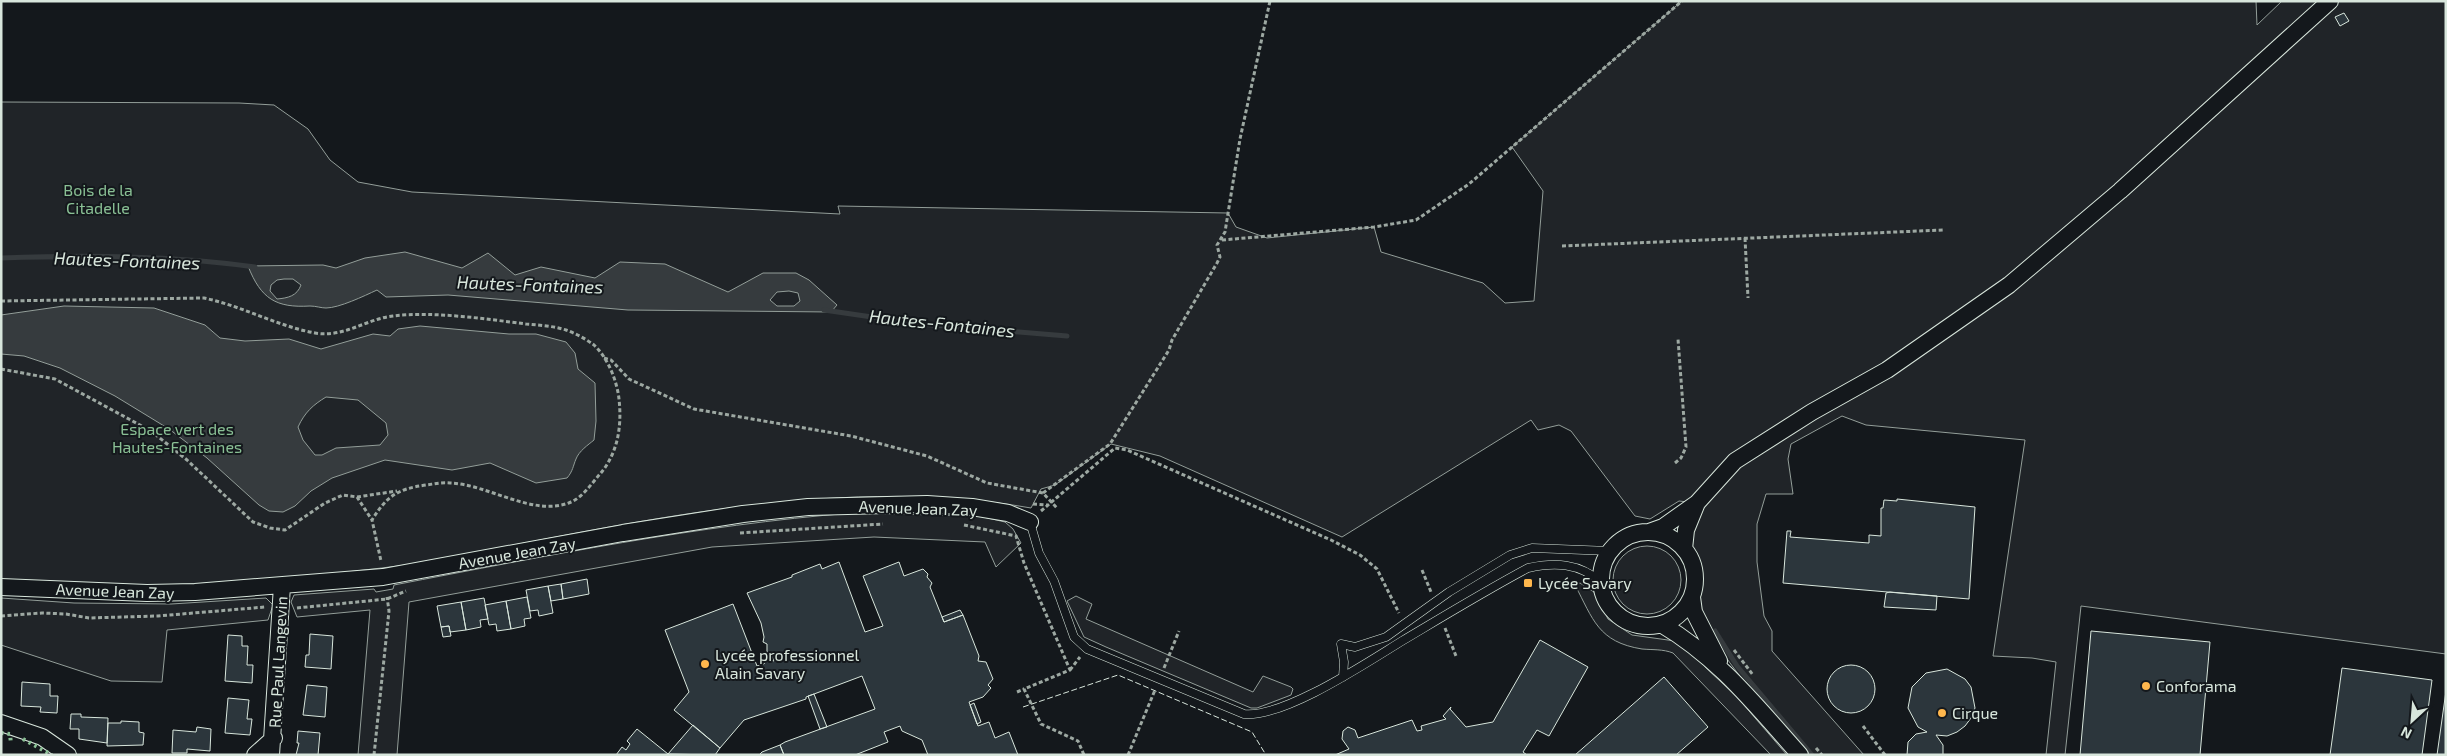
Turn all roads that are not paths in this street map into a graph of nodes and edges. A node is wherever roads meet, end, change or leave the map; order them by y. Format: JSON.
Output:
{"nodes":[{"id":1,"x":2330,"y":1,"type":"edge"},
{"id":2,"x":1697,"y":503,"type":"junction"},
{"id":3,"x":1030,"y":522,"type":"joint"},
{"id":4,"x":1649,"y":532,"type":"junction"},
{"id":5,"x":1684,"y":549,"type":"junction"},
{"id":6,"x":1610,"y":551,"type":"junction"},
{"id":7,"x":1601,"y":582,"type":"junction"},
{"id":8,"x":282,"y":586,"type":"junction"},
{"id":9,"x":1,"y":587,"type":"edge"},
{"id":10,"x":1692,"y":597,"type":"junction"},
{"id":11,"x":1661,"y":624,"type":"junction"},
{"id":12,"x":1723,"y":669,"type":"junction"},
{"id":13,"x":1343,"y":677,"type":"junction"},
{"id":14,"x":1,"y":723,"type":"edge"},
{"id":15,"x":274,"y":738,"type":"junction"},
{"id":16,"x":68,"y":755,"type":"edge"},
{"id":17,"x":254,"y":755,"type":"edge"},
{"id":18,"x":271,"y":755,"type":"edge"},
{"id":19,"x":1800,"y":755,"type":"edge"}],
"edges":[{"from":1,"to":2,"type":"street"},
{"from":2,"to":4,"type":"street"},
{"from":2,"to":5,"type":"street"},
{"from":3,"to":8,"type":"street","name":"Avenue Jean Zay"},
{"from":3,"to":13,"type":"lane"},
{"from":4,"to":5,"type":"street"},
{"from":4,"to":6,"type":"street"},
{"from":5,"to":10,"type":"street"},
{"from":6,"to":7,"type":"street"},
{"from":6,"to":13,"type":"lane"},
{"from":7,"to":11,"type":"street"},
{"from":7,"to":13,"type":"lane"},
{"from":8,"to":9,"type":"street","name":"Avenue Jean Zay"},
{"from":8,"to":15,"type":"street","name":"Rue Paul Langevin"},
{"from":10,"to":11,"type":"street"},
{"from":10,"to":12,"type":"street"},
{"from":11,"to":12,"type":"street"},
{"from":12,"to":19,"type":"street"},
{"from":14,"to":16,"type":"street"},
{"from":15,"to":17,"type":"street"},
{"from":15,"to":18,"type":"street","name":"Rue Paul Langevin"}]}
